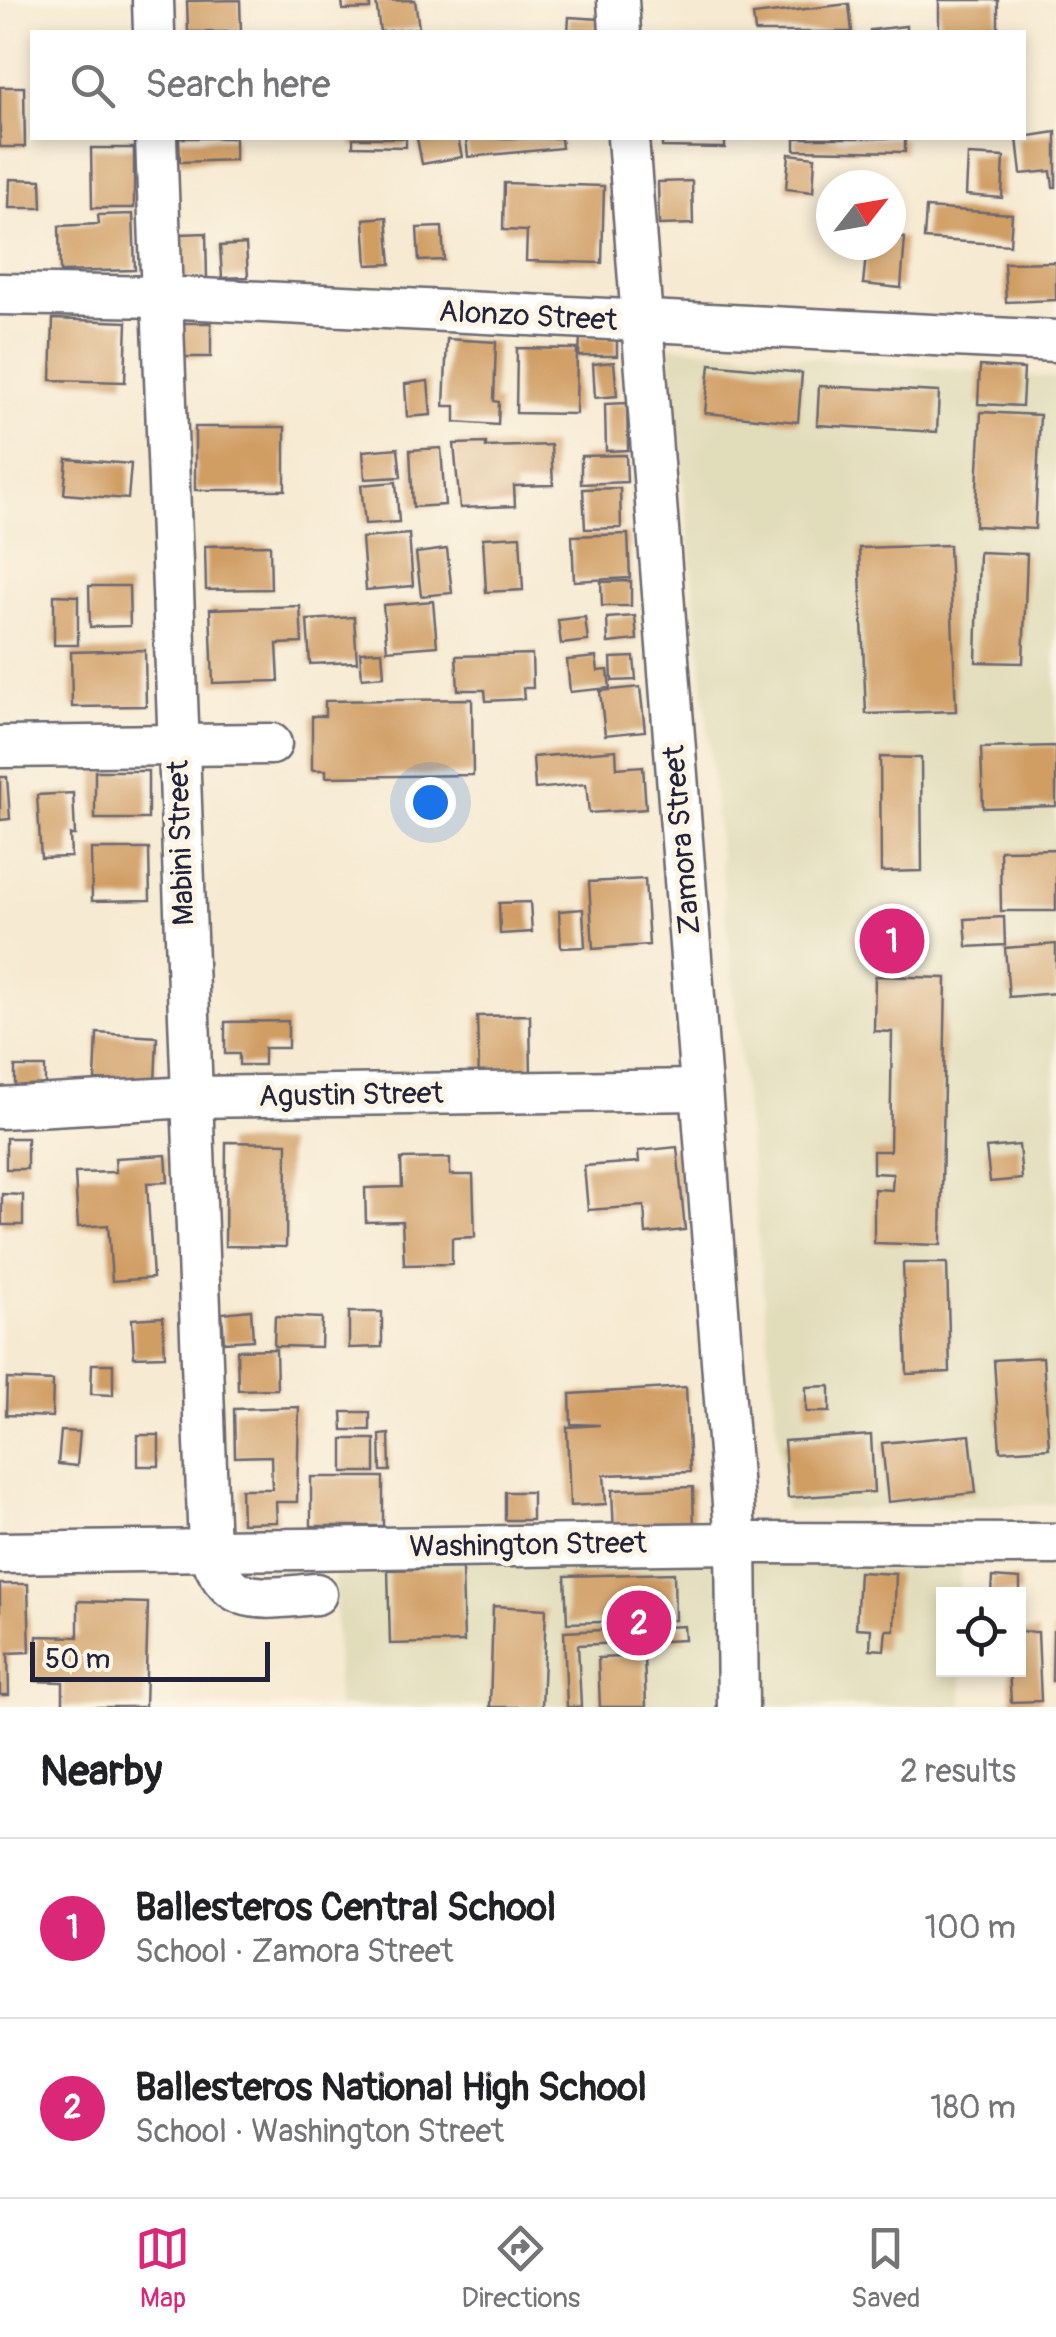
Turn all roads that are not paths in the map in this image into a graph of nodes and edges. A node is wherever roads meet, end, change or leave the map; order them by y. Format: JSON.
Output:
{"nodes":[{"id":1,"x":153,"y":0,"type":"edge"},
{"id":2,"x":618,"y":0,"type":"edge"},
{"id":3,"x":154,"y":30,"type":"edge"},
{"id":4,"x":620,"y":30,"type":"edge"},
{"id":5,"x":156,"y":140,"type":"edge"},
{"id":6,"x":628,"y":140,"type":"edge"},
{"id":7,"x":0,"y":294,"type":"edge"},
{"id":8,"x":160,"y":297,"type":"junction"},
{"id":9,"x":641,"y":322,"type":"junction"},
{"id":10,"x":1056,"y":341,"type":"edge"},
{"id":11,"x":271,"y":744,"type":"dead end"},
{"id":12,"x":178,"y":746,"type":"junction"},
{"id":13,"x":0,"y":747,"type":"edge"},
{"id":14,"x":702,"y":1090,"type":"junction"},
{"id":15,"x":190,"y":1097,"type":"junction"},
{"id":16,"x":0,"y":1108,"type":"edge"},
{"id":17,"x":736,"y":1543,"type":"junction"},
{"id":18,"x":1056,"y":1544,"type":"edge"},
{"id":19,"x":209,"y":1548,"type":"junction"},
{"id":20,"x":0,"y":1553,"type":"edge"},
{"id":21,"x":316,"y":1594,"type":"dead end"},
{"id":22,"x":738,"y":1707,"type":"edge"}],
"edges":[{"from":1,"to":3,"type":"street"},
{"from":2,"to":4,"type":"street"},
{"from":5,"to":8,"type":"street","name":"Mabini Street"},
{"from":6,"to":9,"type":"street","name":"Zamora Street"},
{"from":7,"to":8,"type":"street","name":"Alonzo Street"},
{"from":8,"to":9,"type":"street","name":"Alonzo Street"},
{"from":8,"to":12,"type":"street","name":"Mabini Street"},
{"from":9,"to":10,"type":"street","name":"Alonzo Street"},
{"from":9,"to":14,"type":"street","name":"Zamora Street"},
{"from":11,"to":12,"type":"street"},
{"from":12,"to":13,"type":"street"},
{"from":12,"to":15,"type":"street","name":"Mabini Street"},
{"from":14,"to":15,"type":"street","name":"Agustin Street"},
{"from":14,"to":17,"type":"street","name":"Zamora Street"},
{"from":15,"to":16,"type":"street","name":"Agustin Street"},
{"from":15,"to":19,"type":"street","name":"Mabini Street"},
{"from":17,"to":18,"type":"street","name":"Washington Street"},
{"from":17,"to":19,"type":"street","name":"Washington Street"},
{"from":17,"to":22,"type":"street","name":"Zamora Street"},
{"from":19,"to":20,"type":"street","name":"Washington Street"},
{"from":19,"to":21,"type":"street"}]}
